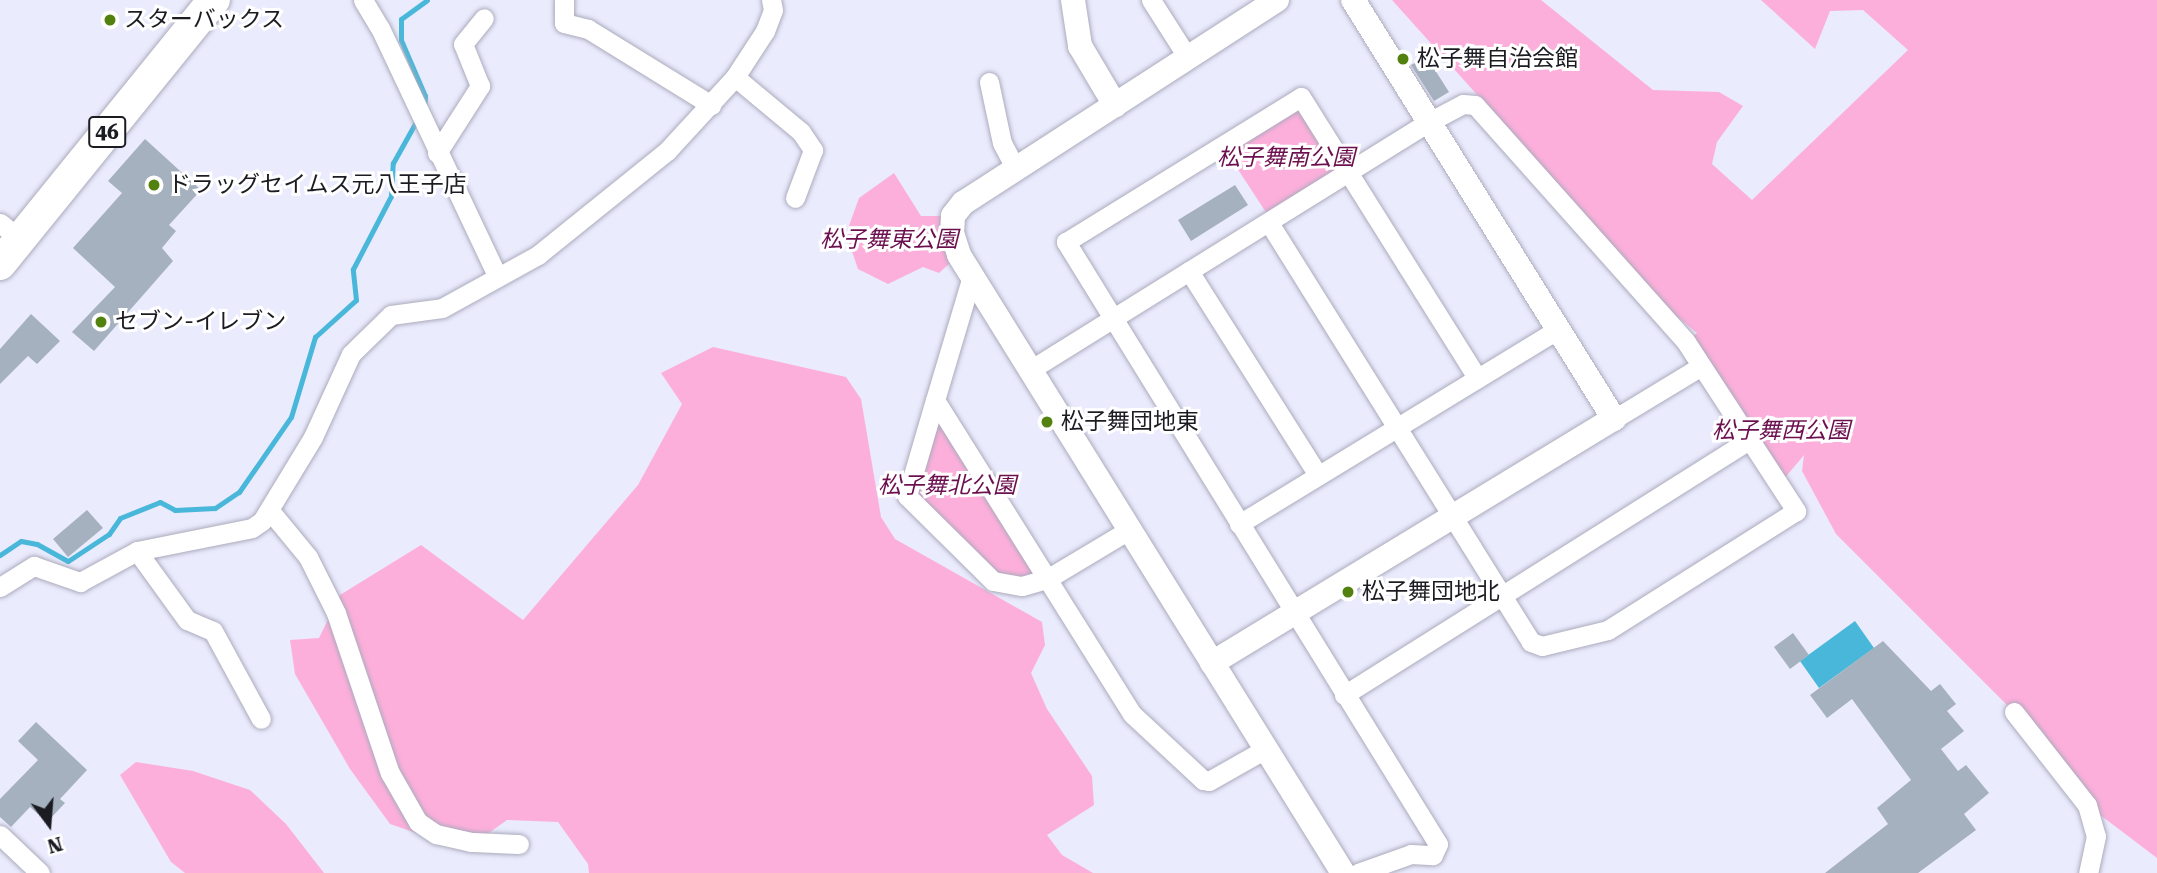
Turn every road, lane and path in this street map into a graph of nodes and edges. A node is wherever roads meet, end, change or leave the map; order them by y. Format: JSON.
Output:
{"nodes":[{"id":1,"x":214,"y":0,"type":"edge"},
{"id":2,"x":363,"y":0,"type":"edge"},
{"id":3,"x":564,"y":0,"type":"edge"},
{"id":4,"x":771,"y":0,"type":"edge"},
{"id":5,"x":1073,"y":0,"type":"edge"},
{"id":6,"x":1151,"y":0,"type":"edge"},
{"id":7,"x":1278,"y":0,"type":"edge"},
{"id":8,"x":1353,"y":0,"type":"edge"},
{"id":9,"x":484,"y":18,"type":"dead end"},
{"id":10,"x":1188,"y":58,"type":"junction"},
{"id":11,"x":735,"y":77,"type":"junction"},
{"id":12,"x":989,"y":82,"type":"dead end"},
{"id":13,"x":1115,"y":104,"type":"junction"},
{"id":14,"x":711,"y":105,"type":"junction"},
{"id":15,"x":1429,"y":122,"type":"junction"},
{"id":16,"x":437,"y":153,"type":"junction"},
{"id":17,"x":1016,"y":169,"type":"junction"},
{"id":18,"x":1350,"y":172,"type":"junction"},
{"id":19,"x":794,"y":198,"type":"dead end"},
{"id":20,"x":1269,"y":222,"type":"junction"},
{"id":21,"x":10,"y":231,"type":"edge"},
{"id":22,"x":0,"y":264,"type":"edge"},
{"id":23,"x":1189,"y":271,"type":"junction"},
{"id":24,"x":497,"y":276,"type":"junction"},
{"id":25,"x":972,"y":276,"type":"junction"},
{"id":26,"x":1113,"y":318,"type":"junction"},
{"id":27,"x":1558,"y":329,"type":"junction"},
{"id":28,"x":1701,"y":366,"type":"junction"},
{"id":29,"x":1030,"y":370,"type":"junction"},
{"id":30,"x":1477,"y":378,"type":"junction"},
{"id":31,"x":935,"y":400,"type":"junction"},
{"id":32,"x":1615,"y":419,"type":"junction"},
{"id":33,"x":1397,"y":427,"type":"junction"},
{"id":34,"x":1751,"y":439,"type":"junction"},
{"id":35,"x":1318,"y":475,"type":"junction"},
{"id":36,"x":271,"y":512,"type":"junction"},
{"id":37,"x":1453,"y":517,"type":"junction"},
{"id":38,"x":1239,"y":524,"type":"junction"},
{"id":39,"x":1129,"y":530,"type":"junction"},
{"id":40,"x":137,"y":551,"type":"junction"},
{"id":41,"x":1047,"y":579,"type":"junction"},
{"id":42,"x":0,"y":587,"type":"edge"},
{"id":43,"x":1502,"y":596,"type":"junction"},
{"id":44,"x":1294,"y":614,"type":"junction"},
{"id":45,"x":1212,"y":663,"type":"junction"},
{"id":46,"x":1344,"y":695,"type":"junction"},
{"id":47,"x":2014,"y":712,"type":"dead end"},
{"id":48,"x":261,"y":719,"type":"dead end"},
{"id":49,"x":1266,"y":748,"type":"junction"},
{"id":50,"x":0,"y":835,"type":"edge"},
{"id":51,"x":519,"y":844,"type":"dead end"},
{"id":52,"x":40,"y":873,"type":"edge"},
{"id":53,"x":1343,"y":873,"type":"edge"},
{"id":54,"x":1358,"y":873,"type":"edge"},
{"id":55,"x":2088,"y":873,"type":"edge"}],
"edges":[{"from":1,"to":21,"type":"main road","number":"46"},
{"from":2,"to":16,"type":"street"},
{"from":3,"to":14,"type":"street"},
{"from":4,"to":11,"type":"street"},
{"from":5,"to":13,"type":"street"},
{"from":6,"to":10,"type":"street"},
{"from":7,"to":10,"type":"street"},
{"from":8,"to":15,"type":"street"},
{"from":9,"to":16,"type":"street"},
{"from":10,"to":13,"type":"street"},
{"from":11,"to":14,"type":"street"},
{"from":11,"to":19,"type":"street"},
{"from":12,"to":17,"type":"street"},
{"from":13,"to":17,"type":"street"},
{"from":14,"to":24,"type":"street"},
{"from":15,"to":18,"type":"street"},
{"from":15,"to":27,"type":"street"},
{"from":15,"to":28,"type":"street"},
{"from":16,"to":24,"type":"street"},
{"from":17,"to":25,"type":"street"},
{"from":18,"to":20,"type":"street"},
{"from":18,"to":26,"type":"street"},
{"from":18,"to":30,"type":"street"},
{"from":20,"to":23,"type":"street"},
{"from":20,"to":33,"type":"street"},
{"from":21,"to":22,"type":"main road","number":"46"},
{"from":23,"to":26,"type":"street"},
{"from":23,"to":35,"type":"street"},
{"from":24,"to":36,"type":"street"},
{"from":25,"to":29,"type":"street"},
{"from":25,"to":31,"type":"street"},
{"from":26,"to":29,"type":"street"},
{"from":26,"to":38,"type":"street"},
{"from":27,"to":30,"type":"street"},
{"from":27,"to":32,"type":"street"},
{"from":28,"to":32,"type":"street"},
{"from":28,"to":34,"type":"street"},
{"from":29,"to":39,"type":"street"},
{"from":30,"to":33,"type":"street"},
{"from":31,"to":41,"type":"street"},
{"from":31,"to":41,"type":"street"},
{"from":32,"to":37,"type":"street"},
{"from":33,"to":35,"type":"street"},
{"from":33,"to":37,"type":"street"},
{"from":34,"to":43,"type":"street"},
{"from":34,"to":43,"type":"street"},
{"from":35,"to":38,"type":"street"},
{"from":36,"to":40,"type":"street"},
{"from":36,"to":51,"type":"street"},
{"from":37,"to":43,"type":"street"},
{"from":37,"to":44,"type":"street"},
{"from":38,"to":44,"type":"street"},
{"from":39,"to":41,"type":"street"},
{"from":39,"to":45,"type":"street"},
{"from":40,"to":42,"type":"street"},
{"from":40,"to":48,"type":"street"},
{"from":41,"to":49,"type":"street"},
{"from":43,"to":46,"type":"street"},
{"from":44,"to":45,"type":"street"},
{"from":44,"to":46,"type":"street"},
{"from":45,"to":49,"type":"street"},
{"from":46,"to":54,"type":"street"},
{"from":47,"to":55,"type":"street"},
{"from":49,"to":53,"type":"street"},
{"from":50,"to":52,"type":"street"}]}
